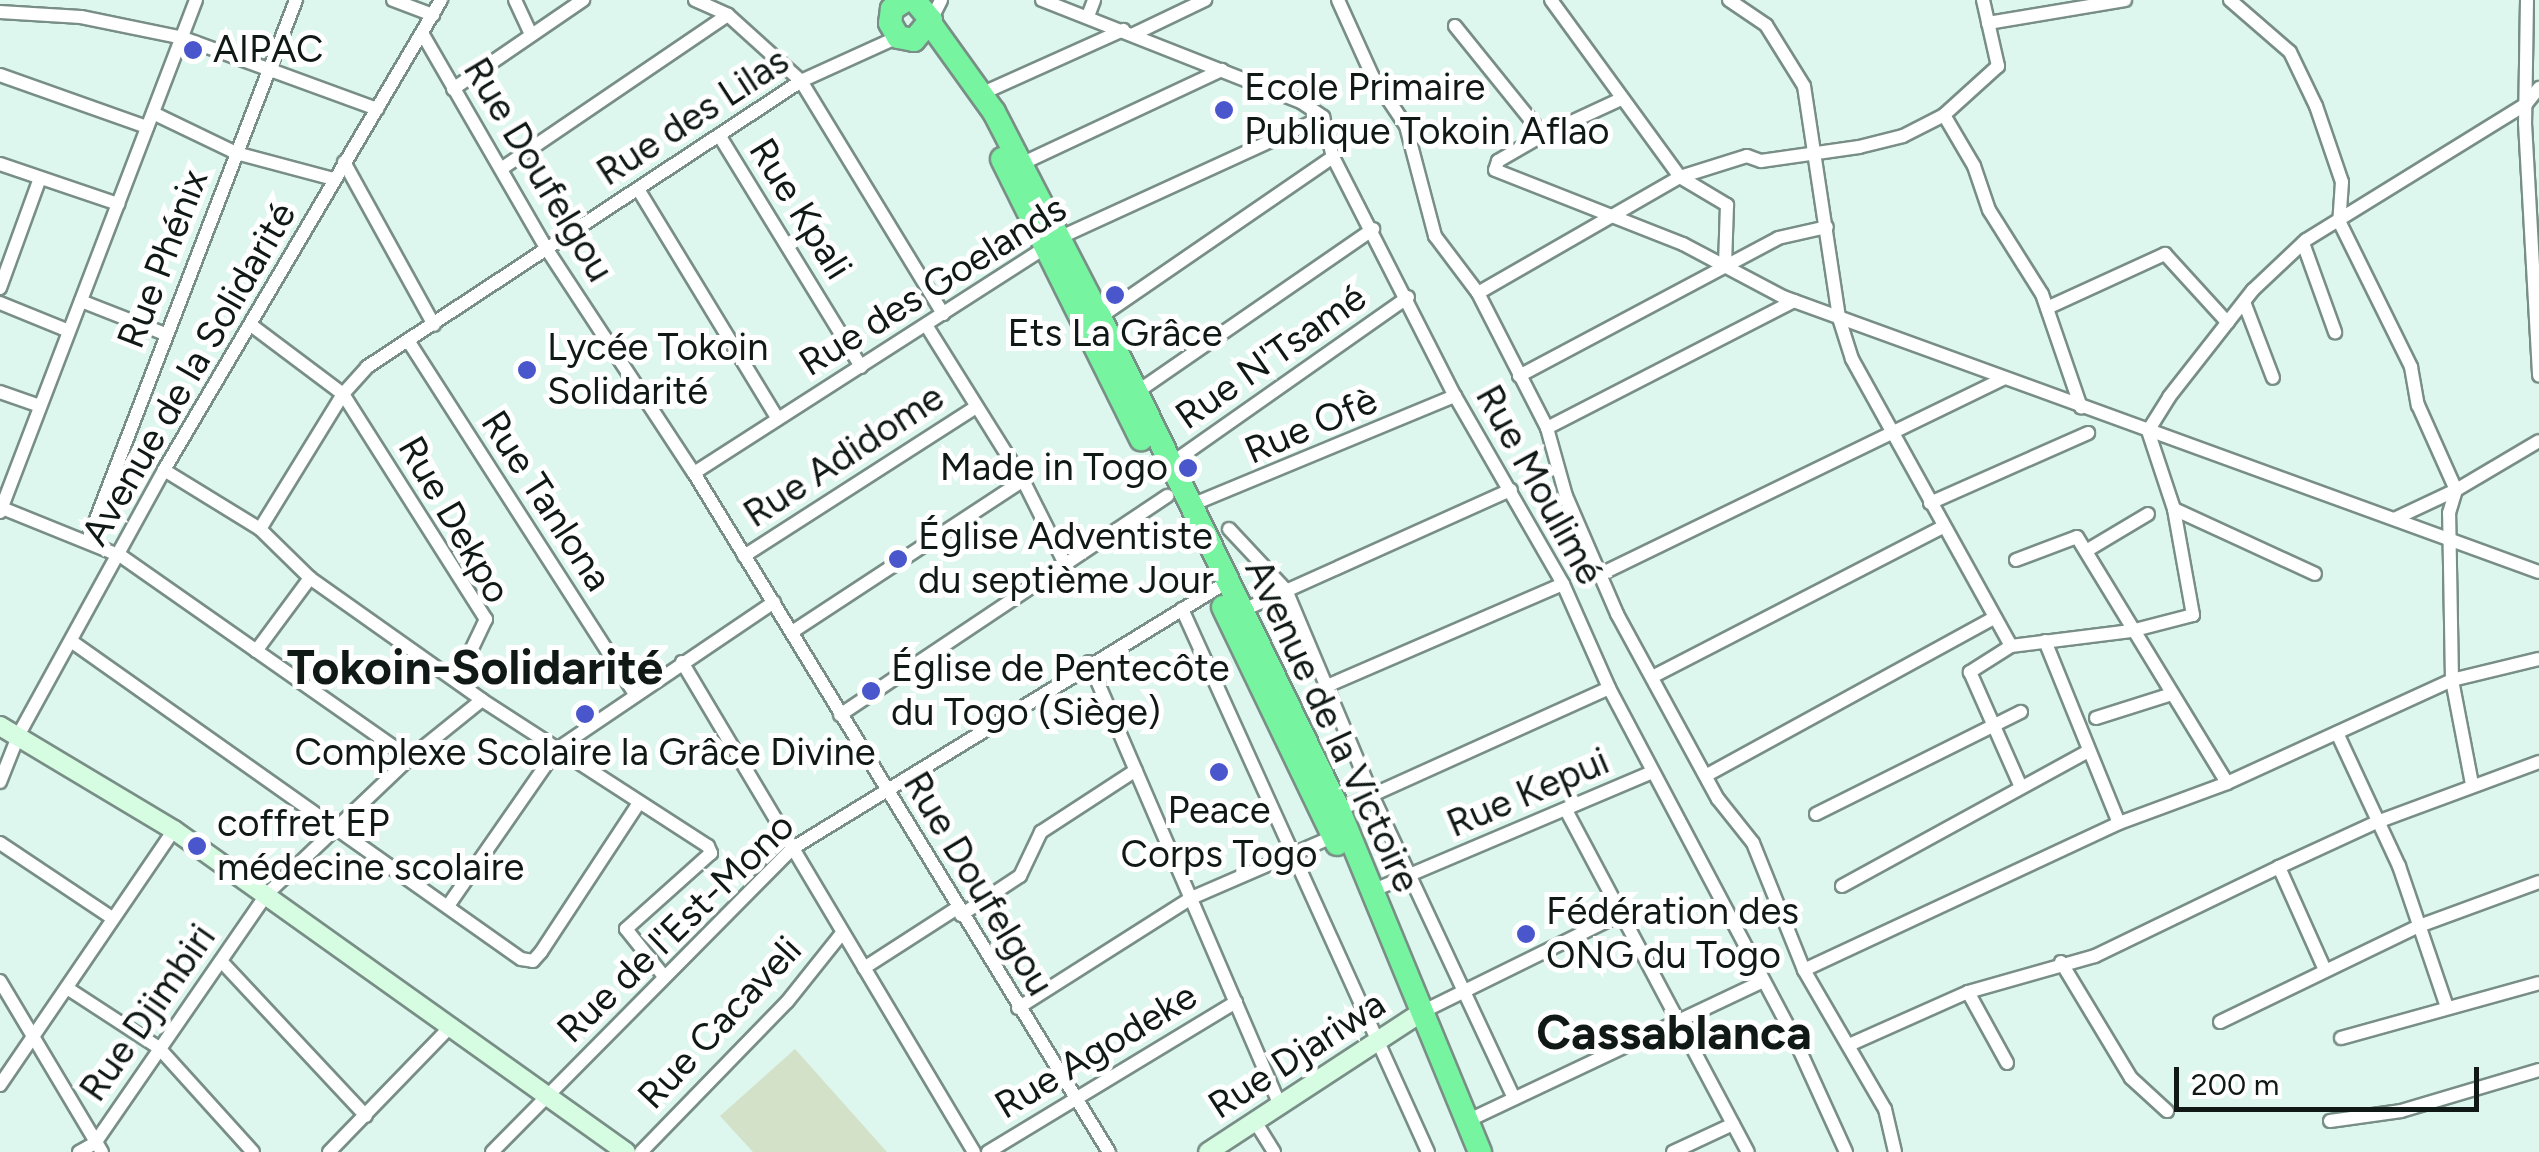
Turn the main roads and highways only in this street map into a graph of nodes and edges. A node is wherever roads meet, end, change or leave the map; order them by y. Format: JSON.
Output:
{"nodes":[{"id":1,"x":911,"y":15,"type":"edge"},
{"id":2,"x":1052,"y":242,"type":"junction"},
{"id":3,"x":1221,"y":585,"type":"junction"},
{"id":4,"x":1235,"y":614,"type":"junction"},
{"id":5,"x":1416,"y":1016,"type":"junction"},
{"id":6,"x":1466,"y":1152,"type":"edge"},
{"id":7,"x":1480,"y":1152,"type":"edge"}],
"edges":[{"from":1,"to":2,"type":"highway","name":"Avenue de la Victoire"},
{"from":1,"to":2,"type":"highway","name":"Avenue de la Victoire"},
{"from":2,"to":3,"type":"highway","name":"Avenue de la Victoire"},
{"from":2,"to":3,"type":"highway","name":"Avenue de la Victoire"},
{"from":3,"to":4,"type":"highway","name":"Avenue de la Victoire"},
{"from":4,"to":5,"type":"highway","name":"Avenue de la Victoire"},
{"from":4,"to":5,"type":"highway","name":"Avenue de la Victoire"},
{"from":5,"to":6,"type":"highway","name":"Avenue de la Victoire"},
{"from":5,"to":7,"type":"highway","name":"Avenue de la Victoire"}]}
